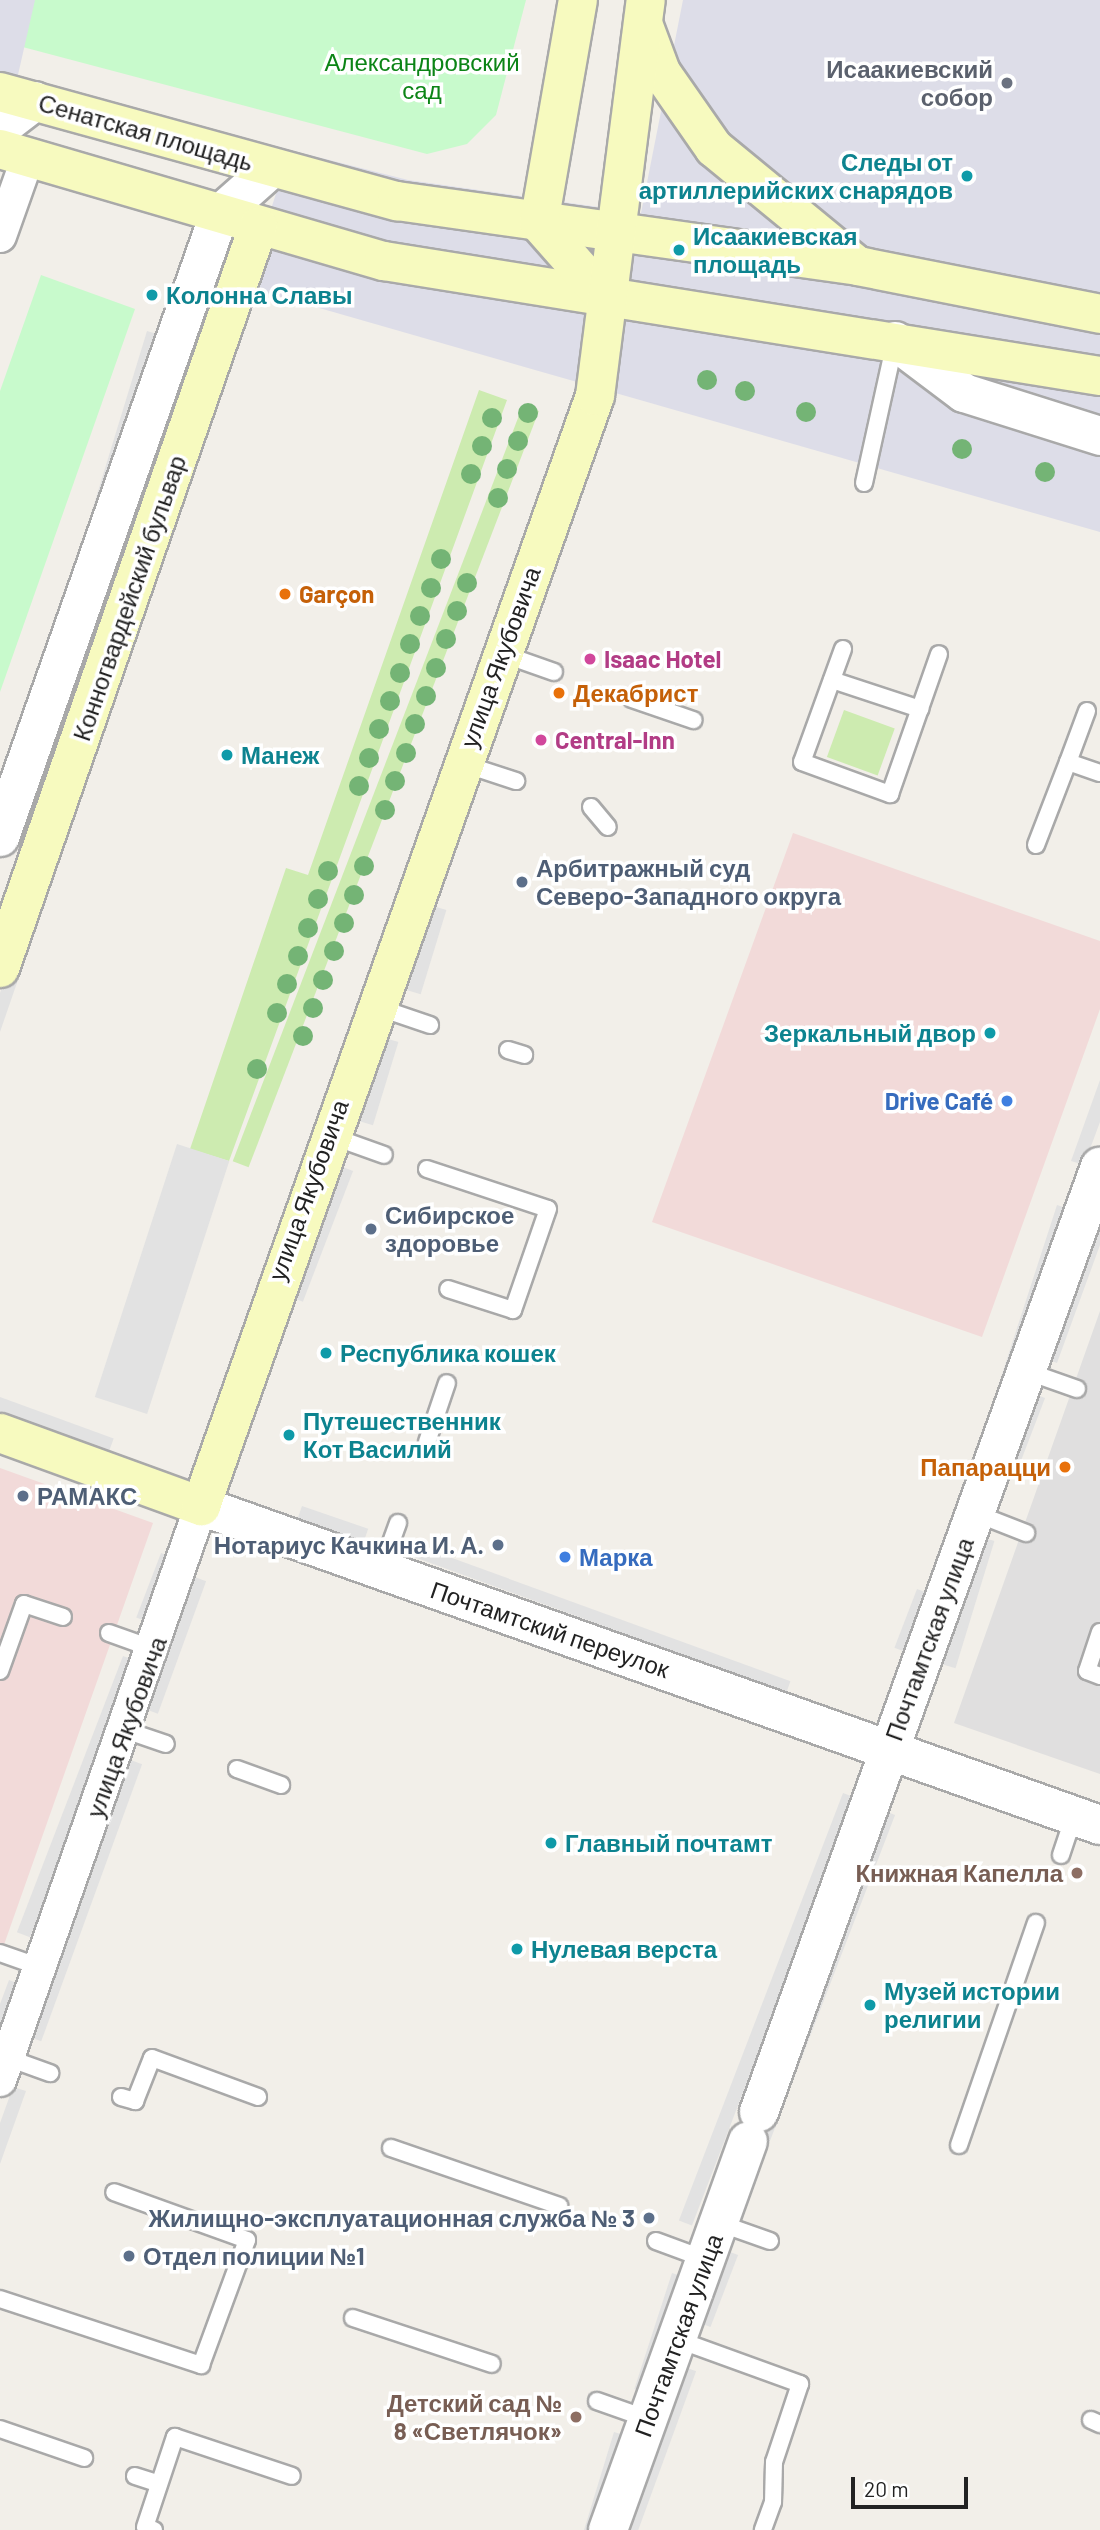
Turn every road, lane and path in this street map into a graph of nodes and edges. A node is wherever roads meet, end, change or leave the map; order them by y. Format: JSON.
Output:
{"nodes":[{"id":1,"x":578,"y":0,"type":"edge"},
{"id":2,"x":644,"y":11,"type":"edge"},
{"id":3,"x":17,"y":97,"type":"edge"},
{"id":4,"x":0,"y":128,"type":"edge"},
{"id":5,"x":14,"y":153,"type":"edge"},
{"id":6,"x":282,"y":170,"type":"junction"},
{"id":7,"x":219,"y":215,"type":"junction"},
{"id":8,"x":539,"y":223,"type":"junction"},
{"id":9,"x":258,"y":227,"type":"junction"},
{"id":10,"x":613,"y":231,"type":"junction"},
{"id":11,"x":0,"y":236,"type":"edge"},
{"id":12,"x":858,"y":266,"type":"junction"},
{"id":13,"x":606,"y":299,"type":"junction"},
{"id":14,"x":1100,"y":314,"type":"edge"},
{"id":15,"x":895,"y":341,"type":"junction"},
{"id":16,"x":1100,"y":376,"type":"edge"},
{"id":17,"x":1100,"y":436,"type":"edge"},
{"id":18,"x":864,"y":483,"type":"dead end"},
{"id":19,"x":843,"y":649,"type":"dead end"},
{"id":20,"x":939,"y":653,"type":"dead end"},
{"id":21,"x":503,"y":654,"type":"junction"},
{"id":22,"x":554,"y":672,"type":"dead end"},
{"id":23,"x":832,"y":680,"type":"junction"},
{"id":24,"x":632,"y":699,"type":"dead end"},
{"id":25,"x":920,"y":709,"type":"junction"},
{"id":26,"x":1087,"y":711,"type":"dead end"},
{"id":27,"x":693,"y":720,"type":"dead end"},
{"id":28,"x":1068,"y":762,"type":"junction"},
{"id":29,"x":461,"y":763,"type":"junction"},
{"id":30,"x":1100,"y":774,"type":"edge"},
{"id":31,"x":516,"y":781,"type":"dead end"},
{"id":32,"x":591,"y":807,"type":"dead end"},
{"id":33,"x":608,"y":827,"type":"dead end"},
{"id":34,"x":0,"y":837,"type":"edge"},
{"id":35,"x":1036,"y":845,"type":"dead end"},
{"id":36,"x":0,"y":968,"type":"edge"},
{"id":37,"x":375,"y":1006,"type":"junction"},
{"id":38,"x":430,"y":1024,"type":"dead end"},
{"id":39,"x":328,"y":1135,"type":"junction"},
{"id":40,"x":384,"y":1155,"type":"dead end"},
{"id":41,"x":1100,"y":1167,"type":"edge"},
{"id":42,"x":427,"y":1169,"type":"dead end"},
{"id":43,"x":448,"y":1289,"type":"dead end"},
{"id":44,"x":1026,"y":1371,"type":"junction"},
{"id":45,"x":447,"y":1383,"type":"dead end"},
{"id":46,"x":1077,"y":1389,"type":"dead end"},
{"id":47,"x":0,"y":1433,"type":"edge"},
{"id":48,"x":427,"y":1442,"type":"dead end"},
{"id":49,"x":201,"y":1506,"type":"junction"},
{"id":50,"x":975,"y":1513,"type":"junction"},
{"id":51,"x":398,"y":1522,"type":"dead end"},
{"id":52,"x":1026,"y":1532,"type":"dead end"},
{"id":53,"x":381,"y":1570,"type":"junction"},
{"id":54,"x":63,"y":1617,"type":"dead end"},
{"id":55,"x":1100,"y":1632,"type":"edge"},
{"id":56,"x":109,"y":1633,"type":"dead end"},
{"id":57,"x":153,"y":1649,"type":"junction"},
{"id":58,"x":0,"y":1671,"type":"edge"},
{"id":59,"x":1100,"y":1676,"type":"edge"},
{"id":60,"x":125,"y":1730,"type":"junction"},
{"id":61,"x":166,"y":1744,"type":"dead end"},
{"id":62,"x":890,"y":1749,"type":"junction"},
{"id":63,"x":237,"y":1769,"type":"dead end"},
{"id":64,"x":282,"y":1785,"type":"dead end"},
{"id":65,"x":1087,"y":1820,"type":"edge"},
{"id":66,"x":1061,"y":1855,"type":"dead end"},
{"id":67,"x":1036,"y":1923,"type":"dead end"},
{"id":68,"x":0,"y":1953,"type":"edge"},
{"id":69,"x":40,"y":1967,"type":"junction"},
{"id":70,"x":4,"y":2069,"type":"edge"},
{"id":71,"x":50,"y":2073,"type":"dead end"},
{"id":72,"x":121,"y":2097,"type":"dead end"},
{"id":73,"x":257,"y":2097,"type":"dead end"},
{"id":74,"x":959,"y":2146,"type":"dead end"},
{"id":75,"x":391,"y":2148,"type":"dead end"},
{"id":76,"x":114,"y":2192,"type":"dead end"},
{"id":77,"x":559,"y":2207,"type":"dead end"},
{"id":78,"x":719,"y":2223,"type":"junction"},
{"id":79,"x":656,"y":2241,"type":"dead end"},
{"id":80,"x":770,"y":2241,"type":"dead end"},
{"id":81,"x":705,"y":2259,"type":"junction"},
{"id":82,"x":0,"y":2299,"type":"edge"},
{"id":83,"x":353,"y":2318,"type":"dead end"},
{"id":84,"x":676,"y":2339,"type":"junction"},
{"id":85,"x":492,"y":2364,"type":"dead end"},
{"id":86,"x":597,"y":2401,"type":"dead end"},
{"id":87,"x":648,"y":2419,"type":"junction"},
{"id":88,"x":0,"y":2428,"type":"edge"},
{"id":89,"x":85,"y":2458,"type":"dead end"},
{"id":90,"x":135,"y":2476,"type":"dead end"},
{"id":91,"x":292,"y":2476,"type":"dead end"},
{"id":92,"x":159,"y":2484,"type":"junction"},
{"id":93,"x":154,"y":2530,"type":"edge"},
{"id":94,"x":608,"y":2530,"type":"edge"},
{"id":95,"x":763,"y":2530,"type":"edge"}],
"edges":[{"from":1,"to":8,"type":"main road"},
{"from":2,"to":10,"type":"main road","name":"улица Якубовича"},
{"from":2,"to":12,"type":"main road"},
{"from":3,"to":4,"type":"street"},
{"from":3,"to":6,"type":"main road","name":"Сенатская площадь"},
{"from":5,"to":7,"type":"main road"},
{"from":5,"to":11,"type":"street"},
{"from":6,"to":7,"type":"street","name":"Конногвардейский бульвар"},
{"from":6,"to":8,"type":"main road"},
{"from":7,"to":9,"type":"main road"},
{"from":7,"to":34,"type":"street","name":"Конногвардейский бульвар"},
{"from":8,"to":10,"type":"main road"},
{"from":8,"to":13,"type":"main road"},
{"from":9,"to":13,"type":"main road"},
{"from":9,"to":36,"type":"main road","name":"Конногвардейский бульвар"},
{"from":10,"to":12,"type":"main road"},
{"from":10,"to":13,"type":"main road","name":"улица Якубовича"},
{"from":12,"to":14,"type":"main road"},
{"from":13,"to":15,"type":"main road"},
{"from":13,"to":21,"type":"main road","name":"улица Якубовича"},
{"from":15,"to":16,"type":"main road"},
{"from":15,"to":17,"type":"street"},
{"from":15,"to":18,"type":"lane"},
{"from":19,"to":23,"type":"lane"},
{"from":20,"to":25,"type":"lane"},
{"from":21,"to":22,"type":"lane"},
{"from":21,"to":29,"type":"main road","name":"улица Якубовича"},
{"from":23,"to":25,"type":"lane"},
{"from":23,"to":25,"type":"lane"},
{"from":24,"to":27,"type":"lane"},
{"from":26,"to":28,"type":"lane"},
{"from":28,"to":30,"type":"lane"},
{"from":28,"to":35,"type":"lane"},
{"from":29,"to":31,"type":"lane"},
{"from":29,"to":37,"type":"main road","name":"улица Якубовича"},
{"from":32,"to":33,"type":"lane"},
{"from":37,"to":38,"type":"lane"},
{"from":37,"to":39,"type":"main road","name":"улица Якубовича"},
{"from":39,"to":40,"type":"lane"},
{"from":39,"to":49,"type":"main road","name":"улица Якубовича"},
{"from":41,"to":44,"type":"street","name":"Почтамтская улица"},
{"from":42,"to":43,"type":"lane"},
{"from":44,"to":46,"type":"lane"},
{"from":44,"to":50,"type":"street","name":"Почтамтская улица"},
{"from":45,"to":48,"type":"lane"},
{"from":47,"to":49,"type":"main road","name":"Почтамтский переулок"},
{"from":49,"to":53,"type":"street","name":"Почтамтский переулок"},
{"from":49,"to":57,"type":"street","name":"улица Якубовича"},
{"from":50,"to":52,"type":"lane"},
{"from":50,"to":62,"type":"street","name":"Почтамтская улица"},
{"from":51,"to":53,"type":"lane"},
{"from":53,"to":62,"type":"street","name":"Почтамтский переулок"},
{"from":54,"to":58,"type":"lane"},
{"from":55,"to":59,"type":"lane"},
{"from":56,"to":57,"type":"lane"},
{"from":57,"to":60,"type":"street","name":"улица Якубовича"},
{"from":60,"to":61,"type":"lane"},
{"from":60,"to":69,"type":"street","name":"улица Якубовича"},
{"from":62,"to":65,"type":"street","name":"Почтамтский переулок"},
{"from":62,"to":78,"type":"street","name":"Почтамтская улица"},
{"from":63,"to":64,"type":"lane"},
{"from":65,"to":66,"type":"lane"},
{"from":67,"to":74,"type":"lane"},
{"from":68,"to":69,"type":"lane"},
{"from":69,"to":70,"type":"street","name":"улица Якубовича"},
{"from":70,"to":71,"type":"lane"},
{"from":72,"to":73,"type":"lane"},
{"from":75,"to":77,"type":"lane"},
{"from":76,"to":82,"type":"lane"},
{"from":78,"to":80,"type":"lane"},
{"from":78,"to":81,"type":"street","name":"Почтамтская улица"},
{"from":79,"to":81,"type":"lane"},
{"from":81,"to":84,"type":"street","name":"Почтамтская улица"},
{"from":83,"to":85,"type":"lane"},
{"from":84,"to":87,"type":"street","name":"Почтамтская улица"},
{"from":84,"to":95,"type":"lane"},
{"from":86,"to":87,"type":"lane"},
{"from":87,"to":94,"type":"street","name":"Почтамтская улица"},
{"from":88,"to":89,"type":"lane"},
{"from":90,"to":92,"type":"lane"},
{"from":91,"to":92,"type":"lane"},
{"from":92,"to":93,"type":"lane"}]}
